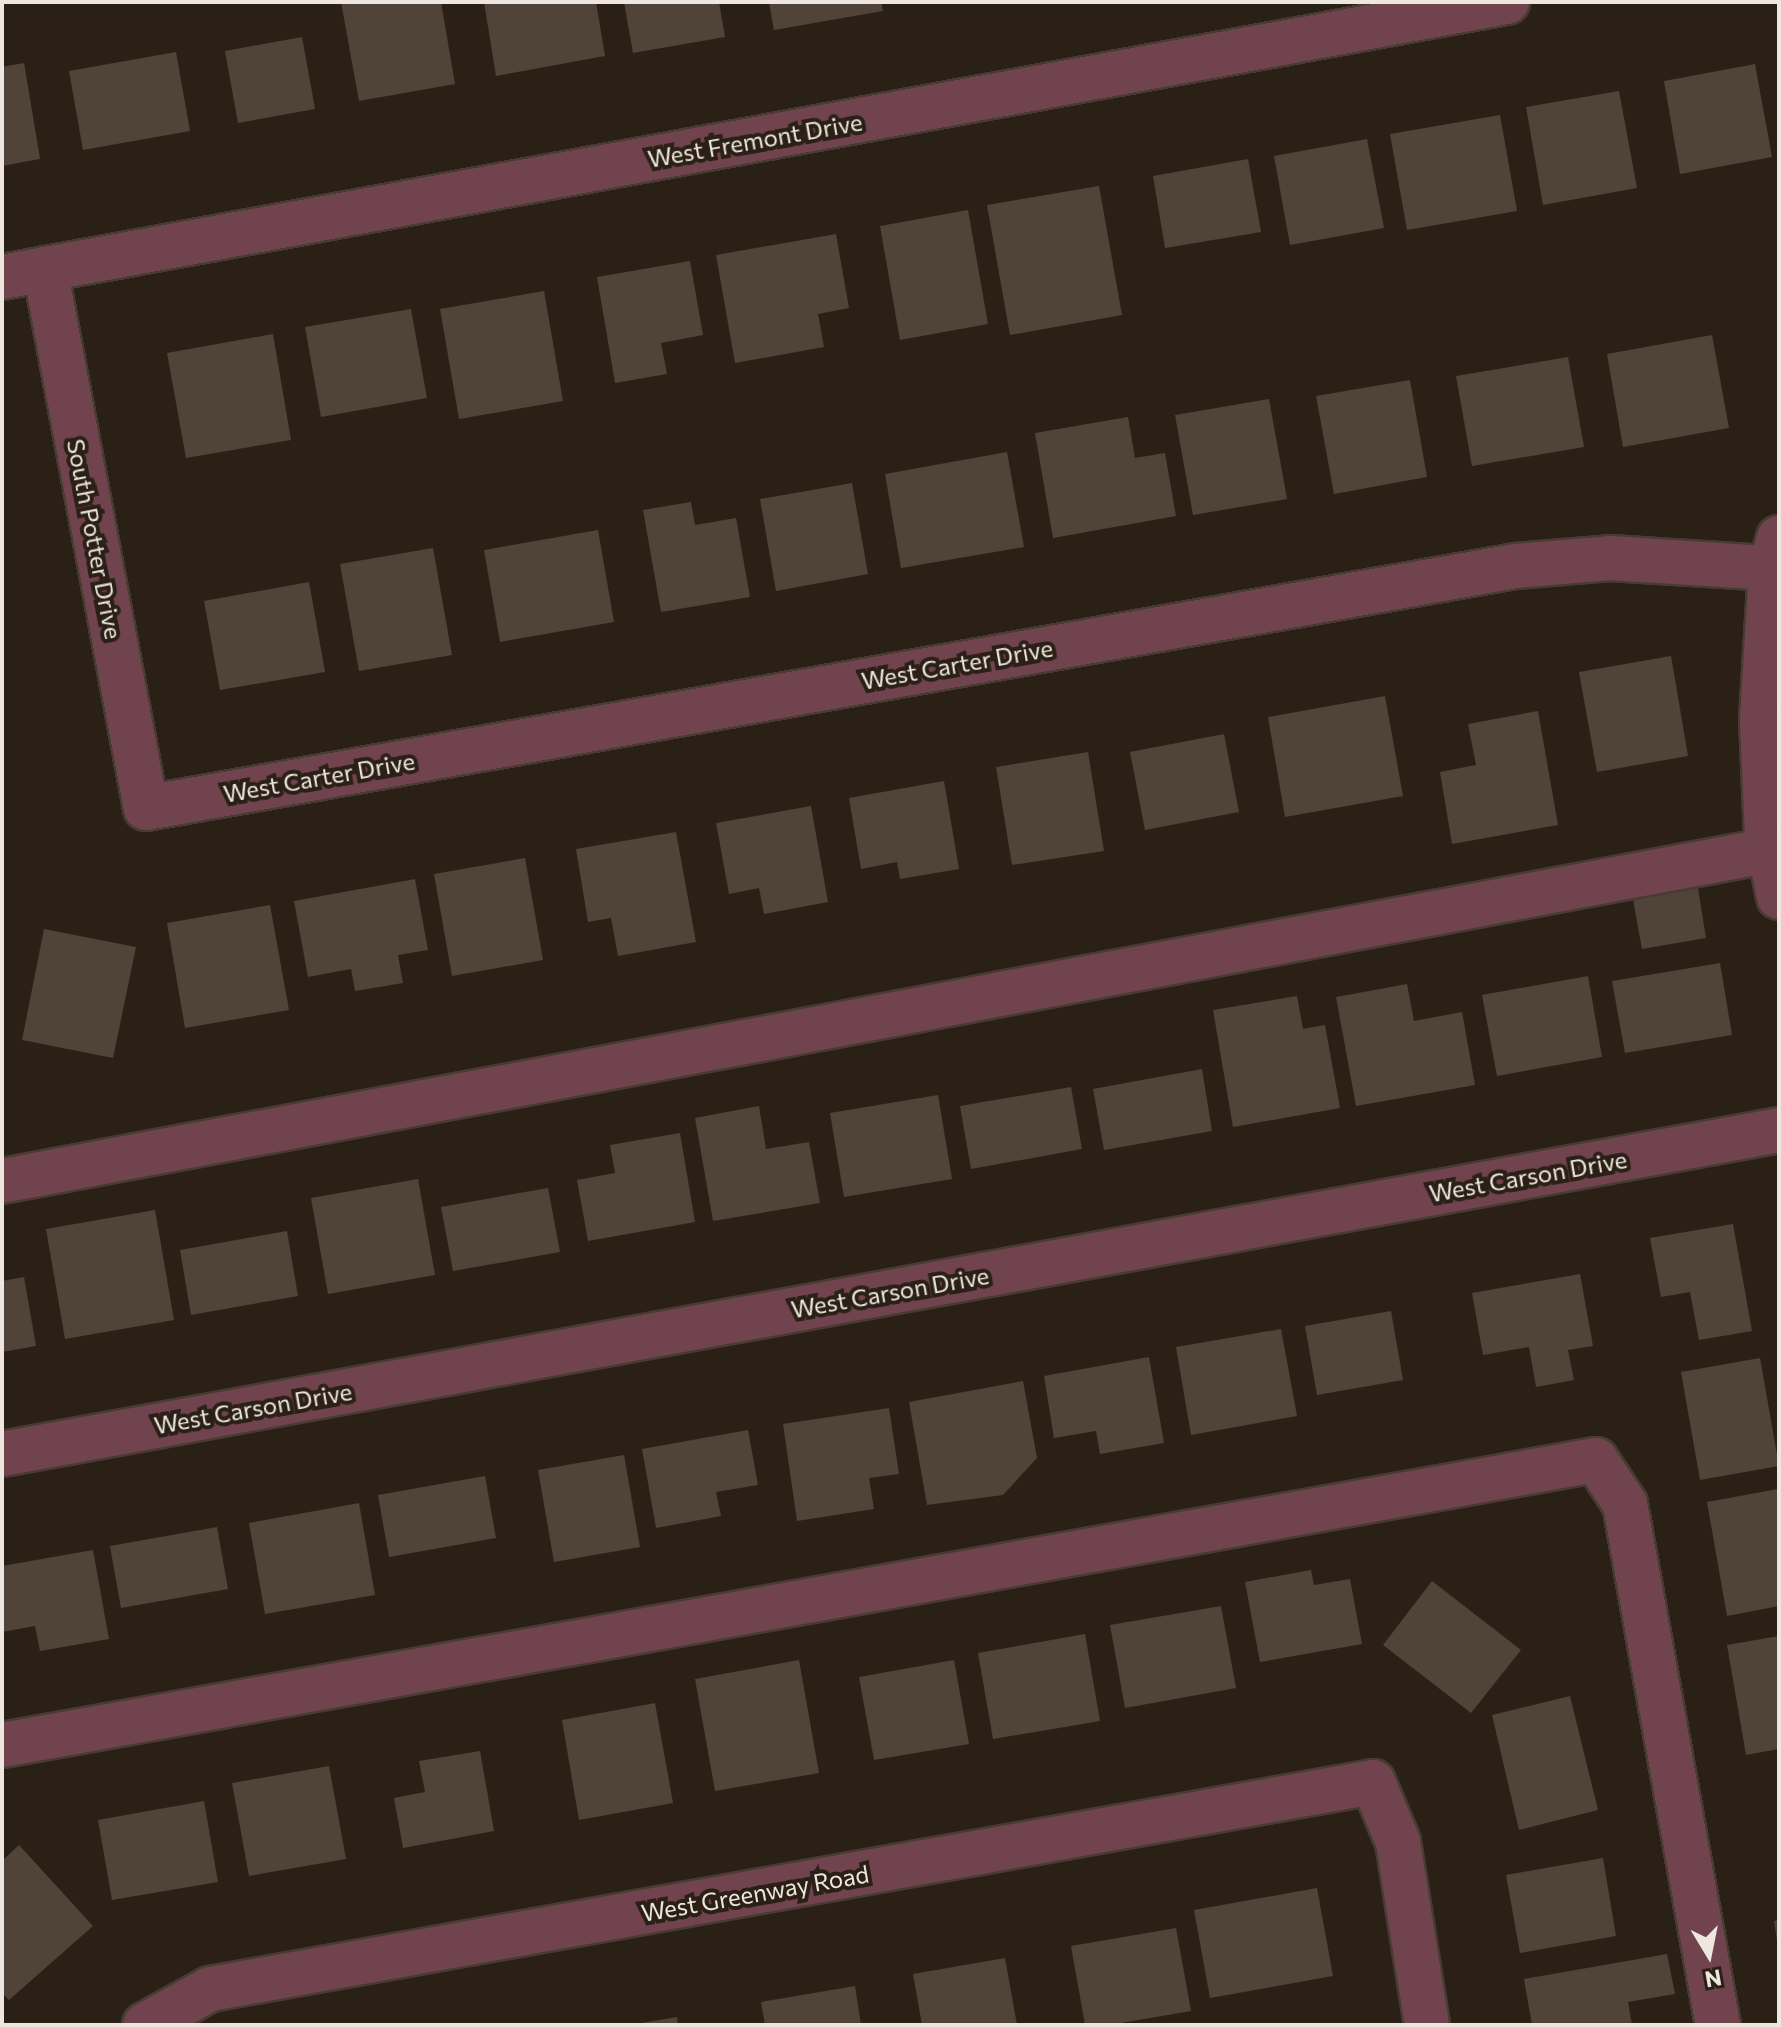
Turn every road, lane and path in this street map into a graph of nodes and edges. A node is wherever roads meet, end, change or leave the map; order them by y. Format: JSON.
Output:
{"nodes":[{"id":1,"x":1507,"y":2,"type":"edge"},
{"id":2,"x":45,"y":269,"type":"junction"},
{"id":3,"x":2,"y":277,"type":"edge"},
{"id":4,"x":1775,"y":553,"type":"edge"},
{"id":5,"x":146,"y":808,"type":"joint"},
{"id":6,"x":1772,"y":840,"type":"edge"},
{"id":7,"x":1779,"y":897,"type":"edge"},
{"id":8,"x":1779,"y":1130,"type":"edge"},
{"id":9,"x":2,"y":1181,"type":"edge"},
{"id":10,"x":2,"y":1454,"type":"edge"},
{"id":11,"x":2,"y":1745,"type":"edge"},
{"id":12,"x":145,"y":2025,"type":"edge"},
{"id":13,"x":1427,"y":2025,"type":"edge"},
{"id":14,"x":1718,"y":2025,"type":"edge"}],
"edges":[{"from":1,"to":2,"type":"street","name":"West Fremont Drive"},
{"from":2,"to":3,"type":"street","name":"West Fremont Drive"},
{"from":2,"to":5,"type":"street","name":"South Potter Drive"},
{"from":4,"to":5,"type":"street","name":"West Carter Drive"},
{"from":4,"to":6,"type":"street"},
{"from":6,"to":7,"type":"street"},
{"from":6,"to":9,"type":"street"},
{"from":8,"to":10,"type":"street","name":"West Carson Drive"},
{"from":11,"to":14,"type":"street"},
{"from":12,"to":13,"type":"street","name":"West Greenway Road"}]}
